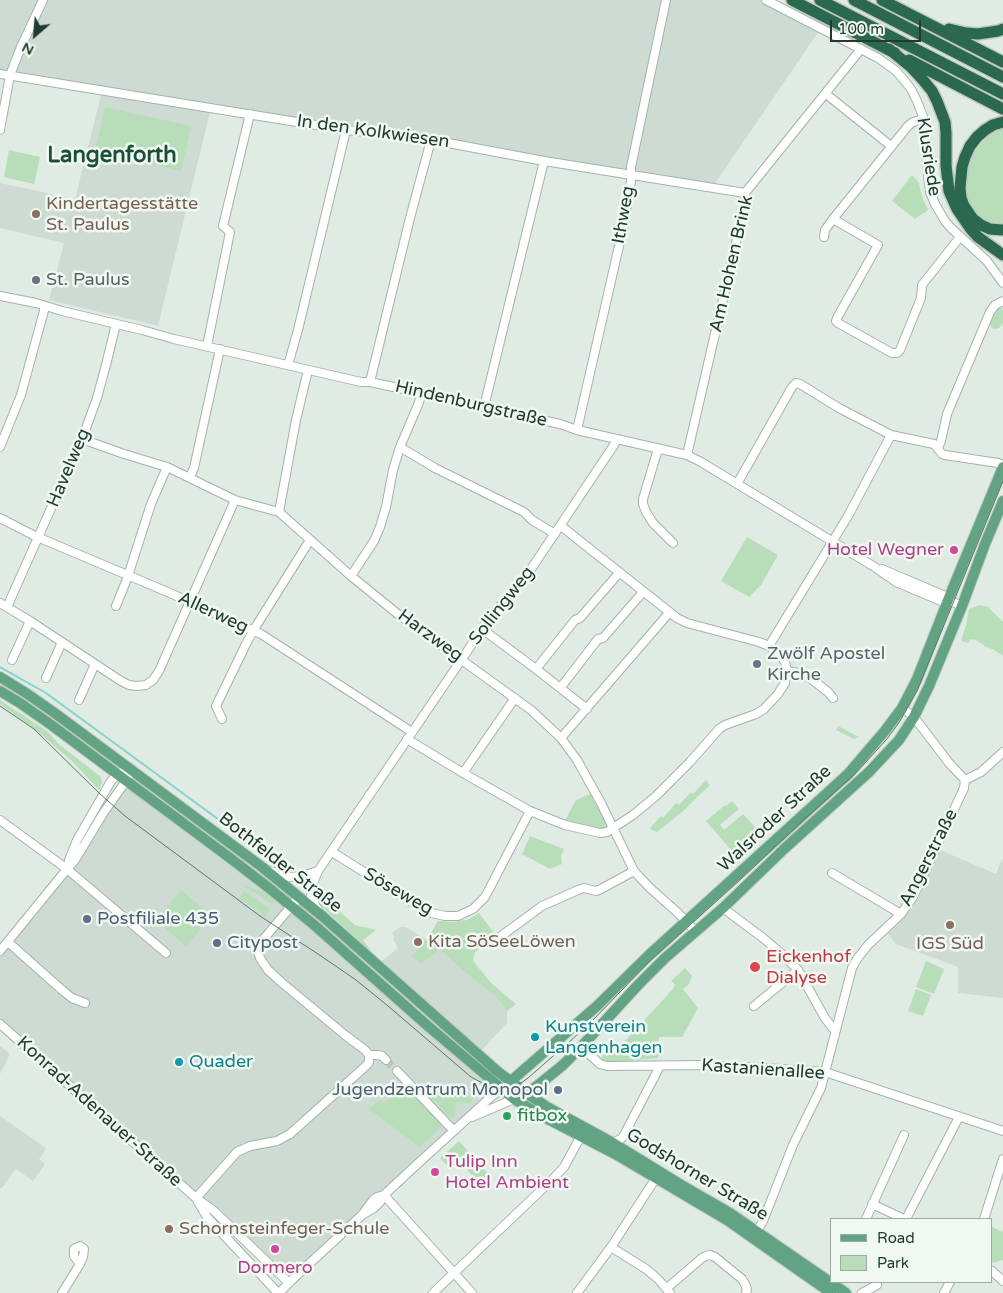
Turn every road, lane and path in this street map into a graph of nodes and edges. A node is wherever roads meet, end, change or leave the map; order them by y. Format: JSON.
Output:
{"nodes":[{"id":1,"x":43,"y":0,"type":"edge"},
{"id":2,"x":666,"y":0,"type":"edge"},
{"id":3,"x":766,"y":0,"type":"edge"},
{"id":4,"x":792,"y":0,"type":"edge"},
{"id":5,"x":820,"y":0,"type":"edge"},
{"id":6,"x":854,"y":0,"type":"edge"},
{"id":7,"x":882,"y":0,"type":"edge"},
{"id":8,"x":894,"y":6,"type":"junction"},
{"id":9,"x":1003,"y":29,"type":"edge"},
{"id":10,"x":860,"y":49,"type":"junction"},
{"id":11,"x":888,"y":49,"type":"junction"},
{"id":12,"x":1003,"y":62,"type":"edge"},
{"id":13,"x":0,"y":74,"type":"edge"},
{"id":14,"x":10,"y":75,"type":"junction"},
{"id":15,"x":1003,"y":77,"type":"edge"},
{"id":16,"x":826,"y":94,"type":"junction"},
{"id":17,"x":1003,"y":94,"type":"edge"},
{"id":18,"x":1003,"y":108,"type":"edge"},
{"id":19,"x":250,"y":114,"type":"junction"},
{"id":20,"x":924,"y":119,"type":"junction"},
{"id":21,"x":1003,"y":122,"type":"edge"},
{"id":22,"x":0,"y":130,"type":"edge"},
{"id":23,"x":346,"y":130,"type":"junction"},
{"id":24,"x":431,"y":140,"type":"junction"},
{"id":25,"x":891,"y":146,"type":"junction"},
{"id":26,"x":544,"y":161,"type":"junction"},
{"id":27,"x":631,"y":174,"type":"junction"},
{"id":28,"x":745,"y":193,"type":"junction"},
{"id":29,"x":833,"y":219,"type":"junction"},
{"id":30,"x":1003,"y":230,"type":"edge"},
{"id":31,"x":960,"y":237,"type":"junction"},
{"id":32,"x":824,"y":238,"type":"dead end"},
{"id":33,"x":1003,"y":255,"type":"edge"},
{"id":34,"x":1003,"y":283,"type":"edge"},
{"id":35,"x":0,"y":296,"type":"edge"},
{"id":36,"x":1003,"y":301,"type":"edge"},
{"id":37,"x":44,"y":306,"type":"junction"},
{"id":38,"x":116,"y":324,"type":"junction"},
{"id":39,"x":207,"y":346,"type":"junction"},
{"id":40,"x":220,"y":349,"type":"junction"},
{"id":41,"x":288,"y":365,"type":"junction"},
{"id":42,"x":308,"y":370,"type":"junction"},
{"id":43,"x":370,"y":382,"type":"junction"},
{"id":44,"x":422,"y":393,"type":"junction"},
{"id":45,"x":484,"y":407,"type":"junction"},
{"id":46,"x":577,"y":430,"type":"junction"},
{"id":47,"x":891,"y":435,"type":"junction"},
{"id":48,"x":82,"y":439,"type":"junction"},
{"id":49,"x":617,"y":439,"type":"junction"},
{"id":50,"x":0,"y":447,"type":"edge"},
{"id":51,"x":400,"y":447,"type":"junction"},
{"id":52,"x":938,"y":448,"type":"junction"},
{"id":53,"x":658,"y":449,"type":"junction"},
{"id":54,"x":688,"y":455,"type":"junction"},
{"id":55,"x":1003,"y":466,"type":"edge"},
{"id":56,"x":167,"y":467,"type":"junction"},
{"id":57,"x":190,"y":477,"type":"junction"},
{"id":58,"x":737,"y":484,"type":"junction"},
{"id":59,"x":235,"y":500,"type":"junction"},
{"id":60,"x":1003,"y":501,"type":"edge"},
{"id":61,"x":279,"y":512,"type":"junction"},
{"id":62,"x":0,"y":518,"type":"edge"},
{"id":63,"x":561,"y":526,"type":"junction"},
{"id":64,"x":555,"y":534,"type":"junction"},
{"id":65,"x":38,"y":537,"type":"junction"},
{"id":66,"x":310,"y":540,"type":"junction"},
{"id":67,"x":833,"y":542,"type":"junction"},
{"id":68,"x":673,"y":543,"type":"dead end"},
{"id":69,"x":619,"y":572,"type":"junction"},
{"id":70,"x":129,"y":575,"type":"junction"},
{"id":71,"x":351,"y":576,"type":"junction"},
{"id":72,"x":643,"y":592,"type":"junction"},
{"id":73,"x":948,"y":600,"type":"junction"},
{"id":74,"x":189,"y":602,"type":"junction"},
{"id":75,"x":4,"y":605,"type":"edge"},
{"id":76,"x":116,"y":606,"type":"dead end"},
{"id":77,"x":962,"y":606,"type":"junction"},
{"id":78,"x":669,"y":612,"type":"junction"},
{"id":79,"x":30,"y":621,"type":"junction"},
{"id":80,"x":482,"y":629,"type":"junction"},
{"id":81,"x":253,"y":631,"type":"junction"},
{"id":82,"x":62,"y":642,"type":"junction"},
{"id":83,"x":769,"y":646,"type":"junction"},
{"id":84,"x":461,"y":659,"type":"junction"},
{"id":85,"x":12,"y":660,"type":"dead end"},
{"id":86,"x":95,"y":664,"type":"junction"},
{"id":87,"x":536,"y":669,"type":"junction"},
{"id":88,"x":787,"y":671,"type":"junction"},
{"id":89,"x":0,"y":677,"type":"edge"},
{"id":90,"x":46,"y":678,"type":"dead end"},
{"id":91,"x":561,"y":688,"type":"junction"},
{"id":92,"x":0,"y":691,"type":"edge"},
{"id":93,"x":515,"y":698,"type":"junction"},
{"id":94,"x":833,"y":698,"type":"dead end"},
{"id":95,"x":79,"y":700,"type":"dead end"},
{"id":96,"x":902,"y":708,"type":"junction"},
{"id":97,"x":587,"y":709,"type":"junction"},
{"id":98,"x":914,"y":717,"type":"junction"},
{"id":99,"x":222,"y":720,"type":"dead end"},
{"id":100,"x":410,"y":736,"type":"junction"},
{"id":101,"x":561,"y":738,"type":"junction"},
{"id":102,"x":1003,"y":752,"type":"edge"},
{"id":103,"x":130,"y":769,"type":"junction"},
{"id":104,"x":463,"y":774,"type":"junction"},
{"id":105,"x":122,"y":778,"type":"junction"},
{"id":106,"x":965,"y":780,"type":"junction"},
{"id":107,"x":530,"y":811,"type":"junction"},
{"id":108,"x":101,"y":817,"type":"junction"},
{"id":109,"x":89,"y":818,"type":"junction"},
{"id":110,"x":0,"y":820,"type":"edge"},
{"id":111,"x":613,"y":829,"type":"junction"},
{"id":112,"x":332,"y":852,"type":"junction"},
{"id":113,"x":262,"y":867,"type":"junction"},
{"id":114,"x":67,"y":869,"type":"junction"},
{"id":115,"x":318,"y":871,"type":"junction"},
{"id":116,"x":634,"y":871,"type":"junction"},
{"id":117,"x":832,"y":873,"type":"dead end"},
{"id":118,"x":299,"y":897,"type":"junction"},
{"id":119,"x":292,"y":906,"type":"junction"},
{"id":120,"x":723,"y":908,"type":"junction"},
{"id":121,"x":901,"y":914,"type":"junction"},
{"id":122,"x":321,"y":916,"type":"junction"},
{"id":123,"x":686,"y":921,"type":"junction"},
{"id":124,"x":696,"y":932,"type":"junction"},
{"id":125,"x":8,"y":942,"type":"junction"},
{"id":126,"x":493,"y":942,"type":"dead end"},
{"id":127,"x":0,"y":951,"type":"edge"},
{"id":128,"x":166,"y":953,"type":"dead end"},
{"id":129,"x":798,"y":970,"type":"junction"},
{"id":130,"x":85,"y":1003,"type":"dead end"},
{"id":131,"x":754,"y":1006,"type":"dead end"},
{"id":132,"x":0,"y":1024,"type":"edge"},
{"id":133,"x":835,"y":1030,"type":"junction"},
{"id":134,"x":581,"y":1047,"type":"junction"},
{"id":135,"x":369,"y":1055,"type":"junction"},
{"id":136,"x":386,"y":1060,"type":"tunnel mouth"},
{"id":137,"x":660,"y":1066,"type":"junction"},
{"id":138,"x":397,"y":1071,"type":"tunnel mouth"},
{"id":139,"x":825,"y":1072,"type":"junction"},
{"id":140,"x":511,"y":1082,"type":"junction"},
{"id":141,"x":502,"y":1089,"type":"junction"},
{"id":142,"x":526,"y":1093,"type":"junction"},
{"id":143,"x":514,"y":1099,"type":"junction"},
{"id":144,"x":959,"y":1117,"type":"junction"},
{"id":145,"x":466,"y":1120,"type":"junction"},
{"id":146,"x":454,"y":1131,"type":"junction"},
{"id":147,"x":1003,"y":1131,"type":"edge"},
{"id":148,"x":904,"y":1135,"type":"dead end"},
{"id":149,"x":580,"y":1136,"type":"junction"},
{"id":150,"x":613,"y":1143,"type":"junction"},
{"id":151,"x":1003,"y":1159,"type":"edge"},
{"id":152,"x":656,"y":1178,"type":"junction"},
{"id":153,"x":384,"y":1195,"type":"junction"},
{"id":154,"x":196,"y":1199,"type":"junction"},
{"id":155,"x":872,"y":1204,"type":"junction"},
{"id":156,"x":866,"y":1218,"type":"edge"},
{"id":157,"x":903,"y":1218,"type":"edge"},
{"id":158,"x":906,"y":1218,"type":"edge"},
{"id":159,"x":984,"y":1218,"type":"edge"},
{"id":160,"x":757,"y":1231,"type":"junction"},
{"id":161,"x":611,"y":1247,"type":"junction"},
{"id":162,"x":80,"y":1264,"type":"dead end"},
{"id":163,"x":993,"y":1272,"type":"edge"},
{"id":164,"x":454,"y":1273,"type":"junction"},
{"id":165,"x":1003,"y":1281,"type":"edge"},
{"id":166,"x":830,"y":1282,"type":"edge"},
{"id":167,"x":289,"y":1283,"type":"junction"},
{"id":168,"x":832,"y":1283,"type":"edge"},
{"id":169,"x":878,"y":1283,"type":"edge"},
{"id":170,"x":668,"y":1291,"type":"edge"},
{"id":171,"x":62,"y":1293,"type":"edge"},
{"id":172,"x":279,"y":1293,"type":"edge"},
{"id":173,"x":433,"y":1293,"type":"edge"},
{"id":174,"x":472,"y":1293,"type":"edge"},
{"id":175,"x":577,"y":1293,"type":"edge"},
{"id":176,"x":746,"y":1293,"type":"edge"},
{"id":177,"x":831,"y":1293,"type":"edge"},
{"id":178,"x":846,"y":1293,"type":"edge"},
{"id":179,"x":862,"y":1293,"type":"edge"},
{"id":180,"x":874,"y":1293,"type":"edge"}],
"edges":[{"from":1,"to":14,"type":"street"},
{"from":2,"to":27,"type":"street","name":"Ithweg"},
{"from":3,"to":10,"type":"street","name":"Klusriede"},
{"from":4,"to":11,"type":"highway"},
{"from":5,"to":17,"type":"highway"},
{"from":6,"to":15,"type":"highway"},
{"from":7,"to":8,"type":"highway"},
{"from":8,"to":9,"type":"highway"},
{"from":8,"to":12,"type":"highway"},
{"from":10,"to":16,"type":"street","name":"Am Hohen Brink"},
{"from":10,"to":20,"type":"street","name":"Klusriede"},
{"from":11,"to":18,"type":"highway"},
{"from":11,"to":33,"type":"highway"},
{"from":13,"to":14,"type":"street","name":"In den Kolkwiesen"},
{"from":14,"to":19,"type":"street","name":"In den Kolkwiesen"},
{"from":14,"to":22,"type":"street"},
{"from":16,"to":25,"type":"street"},
{"from":16,"to":28,"type":"street","name":"Am Hohen Brink"},
{"from":19,"to":23,"type":"street","name":"In den Kolkwiesen"},
{"from":19,"to":39,"type":"street"},
{"from":20,"to":25,"type":"street"},
{"from":20,"to":31,"type":"street","name":"Klusriede"},
{"from":21,"to":30,"type":"highway"},
{"from":23,"to":24,"type":"street","name":"In den Kolkwiesen"},
{"from":23,"to":41,"type":"street"},
{"from":24,"to":26,"type":"street","name":"In den Kolkwiesen"},
{"from":24,"to":43,"type":"street"},
{"from":25,"to":29,"type":"street"},
{"from":26,"to":27,"type":"street","name":"In den Kolkwiesen"},
{"from":26,"to":45,"type":"street"},
{"from":27,"to":28,"type":"street","name":"In den Kolkwiesen"},
{"from":27,"to":46,"type":"street","name":"Ithweg"},
{"from":28,"to":54,"type":"street","name":"Am Hohen Brink"},
{"from":29,"to":31,"type":"street"},
{"from":29,"to":32,"type":"street"},
{"from":31,"to":34,"type":"street","name":"Klusriede"},
{"from":35,"to":37,"type":"street","name":"Hindenburgstraße"},
{"from":36,"to":52,"type":"street"},
{"from":37,"to":38,"type":"street","name":"Hindenburgstraße"},
{"from":37,"to":50,"type":"street"},
{"from":38,"to":39,"type":"street","name":"Hindenburgstraße"},
{"from":38,"to":48,"type":"street","name":"Havelweg"},
{"from":39,"to":40,"type":"street","name":"Hindenburgstraße"},
{"from":40,"to":41,"type":"street","name":"Hindenburgstraße"},
{"from":40,"to":57,"type":"street"},
{"from":41,"to":42,"type":"street","name":"Hindenburgstraße"},
{"from":42,"to":43,"type":"street","name":"Hindenburgstraße"},
{"from":42,"to":61,"type":"street"},
{"from":43,"to":44,"type":"street","name":"Hindenburgstraße"},
{"from":44,"to":45,"type":"street","name":"Hindenburgstraße"},
{"from":44,"to":51,"type":"street"},
{"from":45,"to":46,"type":"street","name":"Hindenburgstraße"},
{"from":46,"to":49,"type":"street","name":"Hindenburgstraße"},
{"from":47,"to":52,"type":"street"},
{"from":47,"to":58,"type":"street"},
{"from":47,"to":67,"type":"street"},
{"from":48,"to":56,"type":"street","name":"Harzweg"},
{"from":48,"to":65,"type":"street","name":"Havelweg"},
{"from":49,"to":53,"type":"street","name":"Hindenburgstraße"},
{"from":49,"to":63,"type":"street","name":"Sollingweg"},
{"from":51,"to":64,"type":"street"},
{"from":51,"to":71,"type":"street"},
{"from":52,"to":55,"type":"street"},
{"from":53,"to":54,"type":"street","name":"Hindenburgstraße"},
{"from":53,"to":68,"type":"street"},
{"from":54,"to":58,"type":"street","name":"Hindenburgstraße"},
{"from":55,"to":73,"type":"main road","name":"Walsroder Straße"},
{"from":56,"to":57,"type":"street","name":"Harzweg"},
{"from":56,"to":70,"type":"street"},
{"from":57,"to":59,"type":"street","name":"Harzweg"},
{"from":58,"to":67,"type":"street","name":"Hindenburgstraße"},
{"from":59,"to":61,"type":"street","name":"Harzweg"},
{"from":59,"to":74,"type":"street"},
{"from":60,"to":77,"type":"main road","name":"Walsroder Straße"},
{"from":61,"to":66,"type":"street","name":"Harzweg"},
{"from":62,"to":65,"type":"street","name":"Allerweg"},
{"from":63,"to":64,"type":"street","name":"Sollingweg"},
{"from":63,"to":69,"type":"street"},
{"from":64,"to":80,"type":"street","name":"Sollingweg"},
{"from":65,"to":70,"type":"street","name":"Allerweg"},
{"from":65,"to":75,"type":"street","name":"Havelweg"},
{"from":66,"to":71,"type":"street","name":"Harzweg"},
{"from":66,"to":81,"type":"street"},
{"from":67,"to":73,"type":"street","name":"Hindenburgstraße"},
{"from":67,"to":83,"type":"street"},
{"from":69,"to":72,"type":"street"},
{"from":69,"to":87,"type":"street"},
{"from":70,"to":74,"type":"street","name":"Allerweg"},
{"from":70,"to":76,"type":"street"},
{"from":71,"to":84,"type":"street","name":"Harzweg"},
{"from":72,"to":78,"type":"street"},
{"from":72,"to":91,"type":"street"},
{"from":73,"to":77,"type":"street","name":"Hindenburgstraße"},
{"from":73,"to":96,"type":"main road","name":"Walsroder Straße"},
{"from":74,"to":81,"type":"street","name":"Allerweg"},
{"from":74,"to":86,"type":"street"},
{"from":75,"to":79,"type":"street"},
{"from":77,"to":98,"type":"main road","name":"Walsroder Straße"},
{"from":78,"to":83,"type":"street"},
{"from":78,"to":97,"type":"street"},
{"from":79,"to":82,"type":"street"},
{"from":79,"to":85,"type":"street"},
{"from":80,"to":84,"type":"street","name":"Sollingweg"},
{"from":80,"to":87,"type":"street"},
{"from":81,"to":99,"type":"street"},
{"from":81,"to":100,"type":"street","name":"Allerweg"},
{"from":82,"to":86,"type":"street"},
{"from":82,"to":90,"type":"street"},
{"from":83,"to":88,"type":"street"},
{"from":84,"to":93,"type":"street","name":"Harzweg"},
{"from":84,"to":100,"type":"street","name":"Sollingweg"},
{"from":86,"to":95,"type":"street"},
{"from":87,"to":91,"type":"street"},
{"from":88,"to":94,"type":"street"},
{"from":88,"to":111,"type":"street"},
{"from":89,"to":103,"type":"main road","name":"Bothfelder Straße"},
{"from":91,"to":97,"type":"street"},
{"from":92,"to":105,"type":"main road","name":"Bothfelder Straße"},
{"from":93,"to":101,"type":"street","name":"Harzweg"},
{"from":93,"to":104,"type":"street"},
{"from":96,"to":98,"type":"street"},
{"from":96,"to":123,"type":"main road","name":"Walsroder Straße"},
{"from":97,"to":101,"type":"street"},
{"from":98,"to":106,"type":"street"},
{"from":98,"to":120,"type":"main road","name":"Walsroder Straße"},
{"from":100,"to":104,"type":"street","name":"Allerweg"},
{"from":100,"to":112,"type":"street","name":"Sollingweg"},
{"from":101,"to":111,"type":"street","name":"Harzweg"},
{"from":102,"to":106,"type":"street"},
{"from":103,"to":105,"type":"street"},
{"from":103,"to":113,"type":"main road","name":"Bothfelder Straße"},
{"from":104,"to":107,"type":"street","name":"Allerweg"},
{"from":105,"to":108,"type":"street"},
{"from":105,"to":109,"type":"street"},
{"from":105,"to":119,"type":"main road","name":"Bothfelder Straße"},
{"from":106,"to":121,"type":"street","name":"Angerstraße"},
{"from":107,"to":111,"type":"street","name":"Allerweg"},
{"from":107,"to":112,"type":"street","name":"Söseweg"},
{"from":108,"to":109,"type":"street"},
{"from":108,"to":114,"type":"street"},
{"from":109,"to":114,"type":"street"},
{"from":110,"to":114,"type":"street"},
{"from":111,"to":116,"type":"street","name":"Harzweg"},
{"from":112,"to":115,"type":"street","name":"Sollingweg"},
{"from":113,"to":115,"type":"street"},
{"from":113,"to":118,"type":"main road","name":"Bothfelder Straße"},
{"from":114,"to":125,"type":"street"},
{"from":114,"to":128,"type":"street"},
{"from":115,"to":122,"type":"street","name":"Sollingweg"},
{"from":116,"to":123,"type":"street","name":"Harzweg"},
{"from":116,"to":126,"type":"street"},
{"from":117,"to":121,"type":"street"},
{"from":118,"to":119,"type":"street"},
{"from":118,"to":122,"type":"main road","name":"Bothfelder Straße"},
{"from":119,"to":135,"type":"street"},
{"from":119,"to":141,"type":"main road","name":"Bothfelder Straße"},
{"from":120,"to":124,"type":"main road","name":"Walsroder Straße"},
{"from":120,"to":129,"type":"street"},
{"from":121,"to":133,"type":"street","name":"Angerstraße"},
{"from":122,"to":140,"type":"main road","name":"Bothfelder Straße"},
{"from":123,"to":124,"type":"street","name":"Harzweg"},
{"from":123,"to":140,"type":"main road","name":"Walsroder Straße"},
{"from":124,"to":134,"type":"main road","name":"Walsroder Straße"},
{"from":125,"to":127,"type":"street"},
{"from":125,"to":130,"type":"street"},
{"from":129,"to":131,"type":"street"},
{"from":129,"to":133,"type":"street"},
{"from":132,"to":154,"type":"street","name":"Konrad-Adenauer-Straße"},
{"from":133,"to":139,"type":"street","name":"Angerstraße"},
{"from":134,"to":137,"type":"street","name":"Kastanienallee"},
{"from":134,"to":142,"type":"main road","name":"Walsroder Straße"},
{"from":135,"to":136,"type":"street"},
{"from":135,"to":154,"type":"street"},
{"from":137,"to":139,"type":"street","name":"Kastanienallee"},
{"from":137,"to":150,"type":"street"},
{"from":138,"to":146,"type":"street"},
{"from":139,"to":144,"type":"street","name":"Kastanienallee"},
{"from":139,"to":160,"type":"street","name":"Angerstraße"},
{"from":140,"to":141,"type":"street","name":"Walsroder Straße"},
{"from":140,"to":142,"type":"main road","name":"Bothfelder Straße"},
{"from":141,"to":143,"type":"main road","name":"Bothfelder Straße"},
{"from":141,"to":145,"type":"street","name":"Walsroder Straße"},
{"from":142,"to":143,"type":"street","name":"Walsroder Straße"},
{"from":142,"to":150,"type":"main road","name":"Godshorner Straße"},
{"from":143,"to":145,"type":"street","name":"Walsroder Straße"},
{"from":143,"to":149,"type":"main road","name":"Godshorner Straße"},
{"from":144,"to":147,"type":"street","name":"Kastanienallee"},
{"from":144,"to":158,"type":"street"},
{"from":145,"to":146,"type":"street","name":"Walsroder Straße"},
{"from":146,"to":153,"type":"street","name":"Walsroder Straße"},
{"from":148,"to":155,"type":"street"},
{"from":149,"to":152,"type":"main road","name":"Godshorner Straße"},
{"from":149,"to":164,"type":"street"},
{"from":150,"to":160,"type":"main road","name":"Godshorner Straße"},
{"from":151,"to":159,"type":"street"},
{"from":152,"to":161,"type":"street"},
{"from":152,"to":177,"type":"main road","name":"Godshorner Straße"},
{"from":153,"to":164,"type":"street"},
{"from":153,"to":167,"type":"street","name":"Walsroder Straße"},
{"from":154,"to":167,"type":"street","name":"Konrad-Adenauer-Straße"},
{"from":154,"to":172,"type":"street","name":"Konrad-Adenauer-Straße"},
{"from":155,"to":156,"type":"street"},
{"from":155,"to":157,"type":"street"},
{"from":160,"to":166,"type":"main road","name":"Godshorner Straße"},
{"from":161,"to":170,"type":"street"},
{"from":161,"to":175,"type":"street"},
{"from":162,"to":171,"type":"street"},
{"from":163,"to":165,"type":"street"},
{"from":164,"to":173,"type":"street"},
{"from":164,"to":174,"type":"street"},
{"from":167,"to":172,"type":"street","name":"Walsroder Straße"},
{"from":168,"to":178,"type":"main road","name":"Godshorner Straße"},
{"from":169,"to":179,"type":"street"},
{"from":169,"to":180,"type":"street"},
{"from":170,"to":176,"type":"street"}]}
